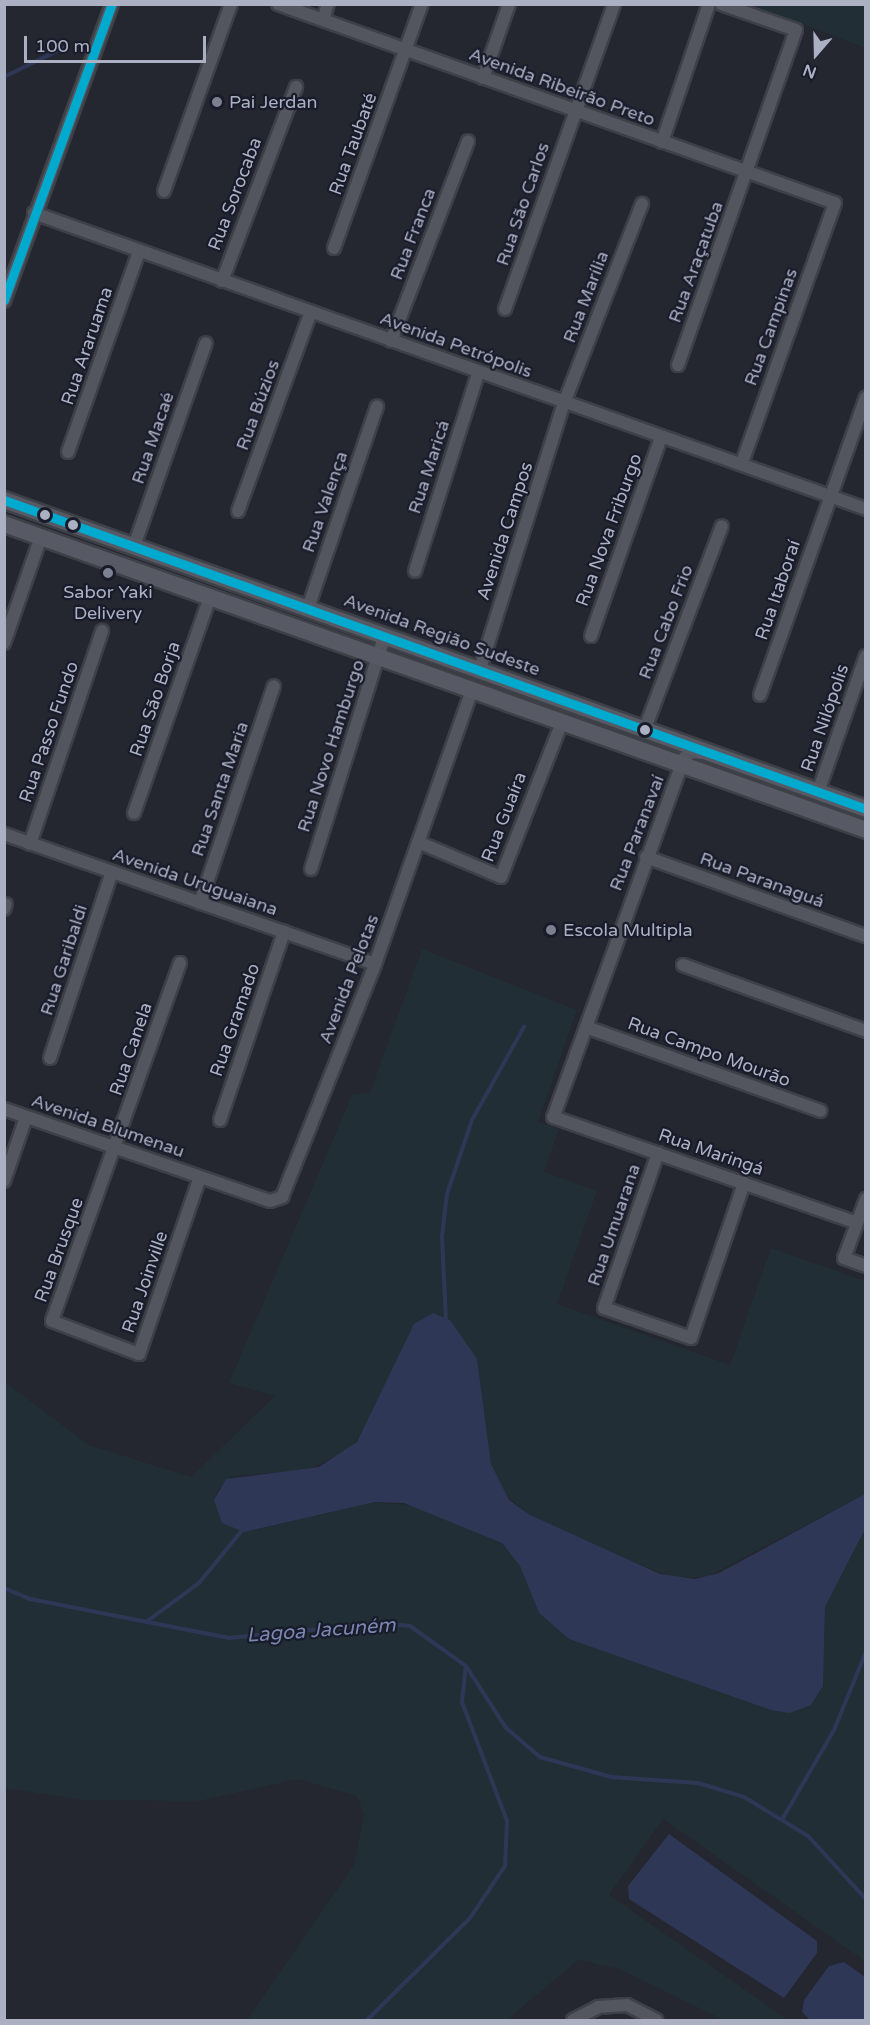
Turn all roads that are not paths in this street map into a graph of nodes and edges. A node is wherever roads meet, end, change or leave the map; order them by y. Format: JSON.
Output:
{"nodes":[{"id":1,"x":112,"y":4,"type":"edge"},
{"id":2,"x":231,"y":4,"type":"edge"},
{"id":3,"x":278,"y":4,"type":"edge"},
{"id":4,"x":328,"y":4,"type":"edge"},
{"id":5,"x":422,"y":4,"type":"edge"},
{"id":6,"x":509,"y":4,"type":"edge"},
{"id":7,"x":614,"y":4,"type":"edge"},
{"id":8,"x":709,"y":4,"type":"edge"},
{"id":9,"x":721,"y":4,"type":"edge"},
{"id":10,"x":322,"y":20,"type":"junction"},
{"id":11,"x":405,"y":51,"type":"junction"},
{"id":12,"x":483,"y":78,"type":"junction"},
{"id":13,"x":296,"y":87,"type":"dead end"},
{"id":14,"x":575,"y":111,"type":"junction"},
{"id":15,"x":468,"y":141,"type":"dead end"},
{"id":16,"x":662,"y":142,"type":"junction"},
{"id":17,"x":748,"y":172,"type":"junction"},
{"id":18,"x":164,"y":191,"type":"dead end"},
{"id":19,"x":835,"y":203,"type":"joint"},
{"id":20,"x":642,"y":204,"type":"dead end"},
{"id":21,"x":34,"y":213,"type":"junction"},
{"id":22,"x":334,"y":248,"type":"dead end"},
{"id":23,"x":139,"y":252,"type":"junction"},
{"id":24,"x":222,"y":281,"type":"junction"},
{"id":25,"x":4,"y":301,"type":"edge"},
{"id":26,"x":505,"y":309,"type":"dead end"},
{"id":27,"x":311,"y":312,"type":"junction"},
{"id":28,"x":391,"y":341,"type":"junction"},
{"id":29,"x":206,"y":343,"type":"dead end"},
{"id":30,"x":678,"y":365,"type":"dead end"},
{"id":31,"x":478,"y":373,"type":"junction"},
{"id":32,"x":866,"y":397,"type":"edge"},
{"id":33,"x":564,"y":404,"type":"junction"},
{"id":34,"x":376,"y":407,"type":"dead end"},
{"id":35,"x":661,"y":437,"type":"junction"},
{"id":36,"x":68,"y":452,"type":"dead end"},
{"id":37,"x":742,"y":463,"type":"junction"},
{"id":38,"x":830,"y":496,"type":"junction"},
{"id":39,"x":4,"y":500,"type":"edge"},
{"id":40,"x":866,"y":508,"type":"edge"},
{"id":41,"x":238,"y":511,"type":"dead end"},
{"id":42,"x":4,"y":524,"type":"edge"},
{"id":43,"x":722,"y":526,"type":"dead end"},
{"id":44,"x":41,"y":537,"type":"junction"},
{"id":45,"x":134,"y":546,"type":"junction"},
{"id":46,"x":415,"y":571,"type":"dead end"},
{"id":47,"x":210,"y":597,"type":"junction"},
{"id":48,"x":308,"y":608,"type":"junction"},
{"id":49,"x":102,"y":631,"type":"dead end"},
{"id":50,"x":385,"y":635,"type":"junction"},
{"id":51,"x":591,"y":636,"type":"dead end"},
{"id":52,"x":4,"y":643,"type":"edge"},
{"id":53,"x":866,"y":656,"type":"edge"},
{"id":54,"x":378,"y":657,"type":"junction"},
{"id":55,"x":480,"y":669,"type":"junction"},
{"id":56,"x":274,"y":686,"type":"dead end"},
{"id":57,"x":472,"y":690,"type":"junction"},
{"id":58,"x":760,"y":695,"type":"dead end"},
{"id":59,"x":561,"y":722,"type":"junction"},
{"id":60,"x":623,"y":723,"type":"junction"},
{"id":61,"x":644,"y":731,"type":"junction"},
{"id":62,"x":601,"y":736,"type":"junction"},
{"id":63,"x":709,"y":754,"type":"junction"},
{"id":64,"x":682,"y":765,"type":"junction"},
{"id":65,"x":818,"y":792,"type":"junction"},
{"id":66,"x":866,"y":808,"type":"edge"},
{"id":67,"x":134,"y":813,"type":"dead end"},
{"id":68,"x":866,"y":830,"type":"edge"},
{"id":69,"x":4,"y":834,"type":"edge"},
{"id":70,"x":418,"y":842,"type":"junction"},
{"id":71,"x":30,"y":844,"type":"junction"},
{"id":72,"x":646,"y":857,"type":"junction"},
{"id":73,"x":311,"y":869,"type":"dead end"},
{"id":74,"x":112,"y":872,"type":"junction"},
{"id":75,"x":200,"y":903,"type":"junction"},
{"id":76,"x":284,"y":932,"type":"junction"},
{"id":77,"x":866,"y":936,"type":"edge"},
{"id":78,"x":180,"y":963,"type":"dead end"},
{"id":79,"x":375,"y":964,"type":"junction"},
{"id":80,"x":683,"y":964,"type":"dead end"},
{"id":81,"x":585,"y":1027,"type":"junction"},
{"id":82,"x":866,"y":1031,"type":"edge"},
{"id":83,"x":50,"y":1058,"type":"dead end"},
{"id":84,"x":4,"y":1109,"type":"edge"},
{"id":85,"x":820,"y":1111,"type":"dead end"},
{"id":86,"x":26,"y":1117,"type":"junction"},
{"id":87,"x":553,"y":1117,"type":"joint"},
{"id":88,"x":220,"y":1120,"type":"dead end"},
{"id":89,"x":115,"y":1148,"type":"junction"},
{"id":90,"x":658,"y":1153,"type":"junction"},
{"id":91,"x":200,"y":1177,"type":"junction"},
{"id":92,"x":4,"y":1181,"type":"edge"},
{"id":93,"x":744,"y":1183,"type":"junction"},
{"id":94,"x":866,"y":1199,"type":"edge"},
{"id":95,"x":857,"y":1223,"type":"junction"},
{"id":96,"x":866,"y":1266,"type":"edge"},
{"id":97,"x":95,"y":1339,"type":"joint"},
{"id":98,"x":573,"y":2020,"type":"edge"},
{"id":99,"x":656,"y":2020,"type":"edge"}],
"edges":[{"from":1,"to":21,"type":"street"},
{"from":2,"to":18,"type":"street"},
{"from":3,"to":10,"type":"street","name":"Avenida Ribeirão Preto"},
{"from":4,"to":10,"type":"street"},
{"from":5,"to":11,"type":"street","name":"Rua Taubaté"},
{"from":6,"to":12,"type":"street"},
{"from":7,"to":14,"type":"street","name":"Rua São Carlos"},
{"from":8,"to":16,"type":"street"},
{"from":9,"to":17,"type":"street","name":"Rua Araçatuba"},
{"from":10,"to":11,"type":"street","name":"Avenida Ribeirão Preto"},
{"from":11,"to":12,"type":"street","name":"Avenida Ribeirão Preto"},
{"from":11,"to":22,"type":"street","name":"Rua Taubaté"},
{"from":12,"to":14,"type":"street","name":"Avenida Ribeirão Preto"},
{"from":13,"to":24,"type":"street","name":"Rua Sorocaba"},
{"from":14,"to":16,"type":"street","name":"Avenida Ribeirão Preto"},
{"from":14,"to":26,"type":"street","name":"Rua São Carlos"},
{"from":15,"to":28,"type":"street","name":"Rua Franca"},
{"from":16,"to":17,"type":"street","name":"Avenida Ribeirão Preto"},
{"from":17,"to":19,"type":"street","name":"Avenida Ribeirão Preto"},
{"from":17,"to":30,"type":"street","name":"Rua Araçatuba"},
{"from":19,"to":37,"type":"street","name":"Rua Campinas"},
{"from":20,"to":33,"type":"street","name":"Rua Marília"},
{"from":21,"to":23,"type":"street","name":"Avenida Petrópolis"},
{"from":21,"to":25,"type":"street"},
{"from":23,"to":24,"type":"street","name":"Avenida Petrópolis"},
{"from":23,"to":36,"type":"street","name":"Rua Araruama"},
{"from":24,"to":27,"type":"street","name":"Avenida Petrópolis"},
{"from":27,"to":28,"type":"street","name":"Avenida Petrópolis"},
{"from":27,"to":41,"type":"street","name":"Rua Búzios"},
{"from":28,"to":31,"type":"street","name":"Avenida Petrópolis"},
{"from":29,"to":45,"type":"street","name":"Rua Macaé"},
{"from":31,"to":33,"type":"street","name":"Avenida Petrópolis"},
{"from":31,"to":46,"type":"street","name":"Rua Maricá"},
{"from":32,"to":38,"type":"street","name":"Rua Itaboraí"},
{"from":33,"to":35,"type":"street","name":"Avenida Petrópolis"},
{"from":33,"to":55,"type":"street","name":"Avenida Campos"},
{"from":34,"to":48,"type":"street","name":"Rua Valença"},
{"from":35,"to":37,"type":"street","name":"Avenida Petrópolis"},
{"from":35,"to":51,"type":"street","name":"Rua Nova Friburgo"},
{"from":37,"to":38,"type":"street","name":"Avenida Petrópolis"},
{"from":38,"to":40,"type":"street","name":"Avenida Petrópolis"},
{"from":38,"to":58,"type":"street","name":"Rua Itaboraí"},
{"from":39,"to":45,"type":"street","name":"Avenida Região Sudeste"},
{"from":42,"to":44,"type":"street"},
{"from":43,"to":61,"type":"street","name":"Rua Cabo Frio"},
{"from":44,"to":47,"type":"street"},
{"from":44,"to":52,"type":"street"},
{"from":45,"to":48,"type":"street","name":"Avenida Região Sudeste"},
{"from":47,"to":54,"type":"street"},
{"from":47,"to":67,"type":"street","name":"Rua São Borja"},
{"from":48,"to":50,"type":"street","name":"Avenida Região Sudeste"},
{"from":49,"to":71,"type":"street","name":"Rua Passo Fundo"},
{"from":50,"to":54,"type":"street","name":"Rua Novo Hamburgo"},
{"from":50,"to":55,"type":"street","name":"Avenida Região Sudeste"},
{"from":53,"to":65,"type":"street","name":"Rua Nilópolis"},
{"from":54,"to":57,"type":"street"},
{"from":54,"to":73,"type":"street","name":"Rua Novo Hamburgo"},
{"from":55,"to":60,"type":"street","name":"Avenida Região Sudeste"},
{"from":56,"to":75,"type":"street","name":"Rua Santa Maria"},
{"from":57,"to":59,"type":"street"},
{"from":57,"to":70,"type":"street","name":"Avenida Pelotas"},
{"from":59,"to":62,"type":"street"},
{"from":59,"to":70,"type":"street","name":"Rua Guaíra"},
{"from":60,"to":61,"type":"street","name":"Avenida Região Sudeste"},
{"from":60,"to":62,"type":"street"},
{"from":61,"to":63,"type":"street","name":"Avenida Região Sudeste"},
{"from":62,"to":64,"type":"street"},
{"from":63,"to":64,"type":"street","name":"Rua Paranavaí"},
{"from":63,"to":65,"type":"street","name":"Avenida Região Sudeste"},
{"from":64,"to":68,"type":"street"},
{"from":64,"to":72,"type":"street","name":"Rua Paranavaí"},
{"from":65,"to":66,"type":"street","name":"Avenida Região Sudeste"},
{"from":69,"to":71,"type":"street","name":"Avenida Uruguaiana"},
{"from":70,"to":79,"type":"street","name":"Avenida Pelotas"},
{"from":71,"to":74,"type":"street","name":"Avenida Uruguaiana"},
{"from":72,"to":77,"type":"street","name":"Rua Paranaguá"},
{"from":72,"to":81,"type":"street","name":"Rua Paranavaí"},
{"from":74,"to":75,"type":"street","name":"Avenida Uruguaiana"},
{"from":74,"to":83,"type":"street","name":"Rua Garibaldi"},
{"from":75,"to":76,"type":"street","name":"Avenida Uruguaiana"},
{"from":76,"to":79,"type":"street","name":"Avenida Uruguaiana"},
{"from":76,"to":88,"type":"street","name":"Rua Gramado"},
{"from":78,"to":89,"type":"street","name":"Rua Canela"},
{"from":79,"to":91,"type":"street","name":"Avenida Pelotas"},
{"from":80,"to":82,"type":"street"},
{"from":81,"to":85,"type":"street","name":"Rua Campo Mourão"},
{"from":81,"to":87,"type":"street","name":"Rua Paranavaí"},
{"from":84,"to":86,"type":"street","name":"Avenida Blumenau"},
{"from":86,"to":89,"type":"street","name":"Avenida Blumenau"},
{"from":86,"to":92,"type":"street"},
{"from":87,"to":90,"type":"street","name":"Rua Maringá"},
{"from":89,"to":91,"type":"street","name":"Avenida Blumenau"},
{"from":89,"to":97,"type":"street","name":"Rua Brusque"},
{"from":90,"to":93,"type":"street","name":"Rua Maringá"},
{"from":90,"to":93,"type":"street","name":"Rua Umuarana"},
{"from":91,"to":97,"type":"street","name":"Rua Joinville"},
{"from":93,"to":95,"type":"street","name":"Rua Maringá"},
{"from":94,"to":95,"type":"street"},
{"from":95,"to":96,"type":"street"},
{"from":98,"to":99,"type":"street"}]}
